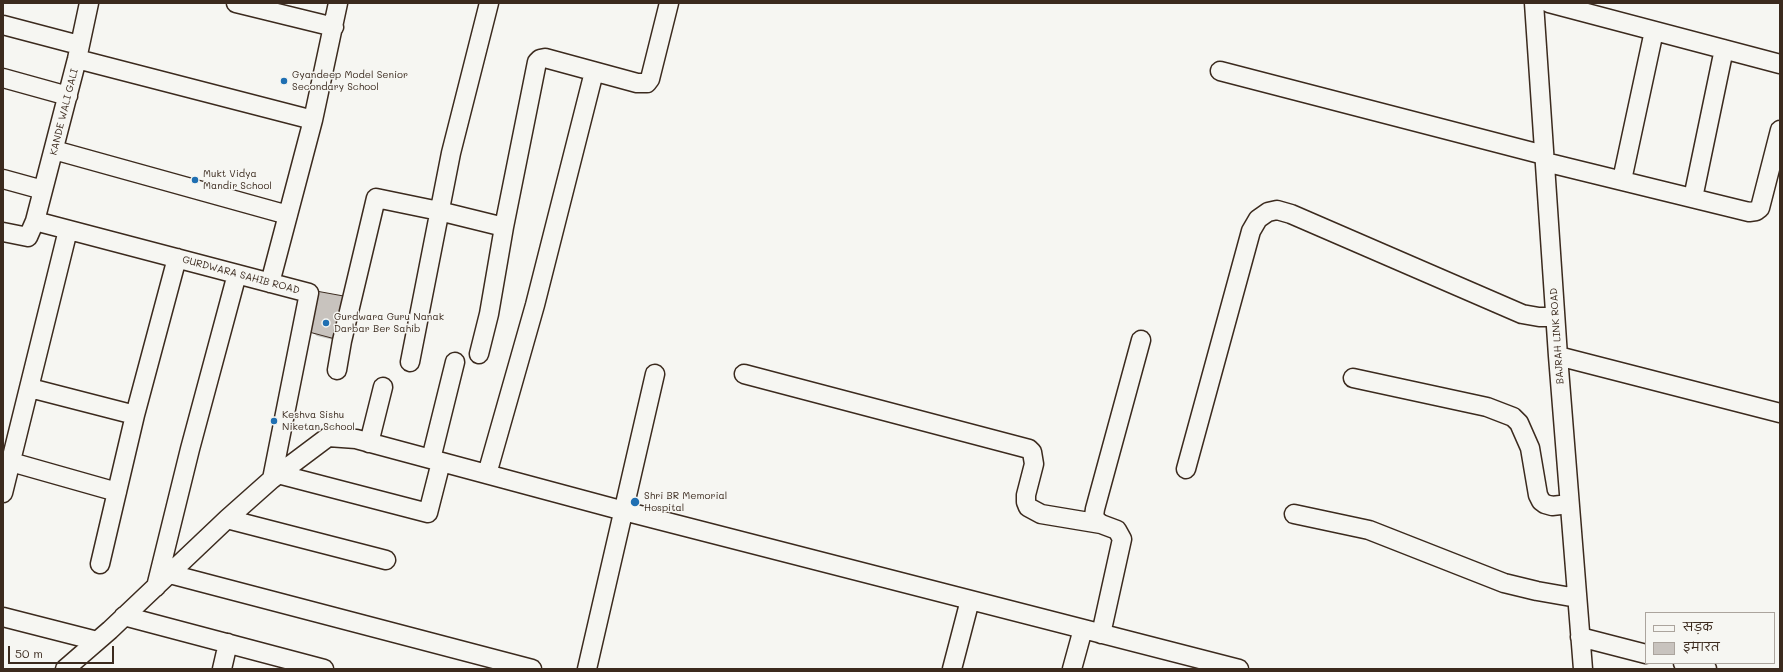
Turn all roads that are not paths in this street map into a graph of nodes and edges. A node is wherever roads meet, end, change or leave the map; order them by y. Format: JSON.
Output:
{"nodes":[{"id":1,"x":89,"y":3,"type":"edge"},
{"id":2,"x":236,"y":3,"type":"edge"},
{"id":3,"x":338,"y":3,"type":"edge"},
{"id":4,"x":489,"y":3,"type":"edge"},
{"id":5,"x":669,"y":3,"type":"edge"},
{"id":6,"x":1534,"y":3,"type":"edge"},
{"id":7,"x":1549,"y":3,"type":"edge"},
{"id":8,"x":3,"y":25,"type":"edge"},
{"id":9,"x":334,"y":27,"type":"junction"},
{"id":10,"x":1654,"y":31,"type":"junction"},
{"id":11,"x":1724,"y":49,"type":"junction"},
{"id":12,"x":78,"y":52,"type":"junction"},
{"id":13,"x":1780,"y":64,"type":"edge"},
{"id":14,"x":1220,"y":71,"type":"dead end"},
{"id":15,"x":594,"y":72,"type":"junction"},
{"id":16,"x":3,"y":78,"type":"edge"},
{"id":17,"x":68,"y":96,"type":"junction"},
{"id":18,"x":313,"y":120,"type":"junction"},
{"id":19,"x":1780,"y":130,"type":"edge"},
{"id":20,"x":54,"y":150,"type":"junction"},
{"id":21,"x":1544,"y":159,"type":"junction"},
{"id":22,"x":3,"y":179,"type":"edge"},
{"id":23,"x":1622,"y":180,"type":"junction"},
{"id":24,"x":43,"y":190,"type":"junction"},
{"id":25,"x":1693,"y":198,"type":"junction"},
{"id":26,"x":439,"y":211,"type":"junction"},
{"id":27,"x":288,"y":215,"type":"junction"},
{"id":28,"x":35,"y":221,"type":"junction"},
{"id":29,"x":504,"y":227,"type":"junction"},
{"id":30,"x":68,"y":230,"type":"junction"},
{"id":31,"x":3,"y":232,"type":"edge"},
{"id":32,"x":177,"y":258,"type":"junction"},
{"id":33,"x":237,"y":274,"type":"junction"},
{"id":34,"x":270,"y":283,"type":"junction"},
{"id":35,"x":1555,"y":317,"type":"junction"},
{"id":36,"x":1141,"y":340,"type":"dead end"},
{"id":37,"x":479,"y":354,"type":"dead end"},
{"id":38,"x":1558,"y":356,"type":"junction"},
{"id":39,"x":410,"y":362,"type":"dead end"},
{"id":40,"x":455,"y":362,"type":"dead end"},
{"id":41,"x":337,"y":370,"type":"dead end"},
{"id":42,"x":655,"y":374,"type":"dead end"},
{"id":43,"x":744,"y":374,"type":"dead end"},
{"id":44,"x":1353,"y":378,"type":"dead end"},
{"id":45,"x":382,"y":387,"type":"dead end"},
{"id":46,"x":30,"y":388,"type":"junction"},
{"id":47,"x":1780,"y":413,"type":"edge"},
{"id":48,"x":135,"y":415,"type":"junction"},
{"id":49,"x":369,"y":443,"type":"junction"},
{"id":50,"x":436,"y":460,"type":"junction"},
{"id":51,"x":11,"y":462,"type":"junction"},
{"id":52,"x":1186,"y":469,"type":"dead end"},
{"id":53,"x":487,"y":474,"type":"junction"},
{"id":54,"x":275,"y":477,"type":"junction"},
{"id":55,"x":117,"y":492,"type":"junction"},
{"id":56,"x":3,"y":493,"type":"edge"},
{"id":57,"x":1570,"y":504,"type":"junction"},
{"id":58,"x":624,"y":511,"type":"junction"},
{"id":59,"x":1294,"y":514,"type":"dead end"},
{"id":60,"x":226,"y":519,"type":"junction"},
{"id":61,"x":1101,"y":524,"type":"junction"},
{"id":62,"x":386,"y":560,"type":"dead end"},
{"id":63,"x":100,"y":564,"type":"dead end"},
{"id":64,"x":170,"y":574,"type":"junction"},
{"id":65,"x":156,"y":587,"type":"junction"},
{"id":66,"x":1577,"y":598,"type":"junction"},
{"id":67,"x":970,"y":600,"type":"junction"},
{"id":68,"x":124,"y":616,"type":"junction"},
{"id":69,"x":3,"y":617,"type":"edge"},
{"id":70,"x":1083,"y":629,"type":"junction"},
{"id":71,"x":1101,"y":634,"type":"junction"},
{"id":72,"x":1580,"y":637,"type":"junction"},
{"id":73,"x":97,"y":641,"type":"junction"},
{"id":74,"x":228,"y":643,"type":"junction"},
{"id":75,"x":1645,"y":654,"type":"edge"},
{"id":76,"x":1687,"y":664,"type":"edge"},
{"id":77,"x":65,"y":669,"type":"edge"},
{"id":78,"x":222,"y":669,"type":"edge"},
{"id":79,"x":324,"y":669,"type":"edge"},
{"id":80,"x":532,"y":669,"type":"edge"},
{"id":81,"x":587,"y":669,"type":"edge"},
{"id":82,"x":952,"y":669,"type":"edge"},
{"id":83,"x":1072,"y":669,"type":"edge"},
{"id":84,"x":1239,"y":669,"type":"edge"},
{"id":85,"x":1582,"y":669,"type":"edge"},
{"id":86,"x":1707,"y":669,"type":"edge"}],
"edges":[{"from":1,"to":12,"type":"street","name":"KANDE WALI GALI"},
{"from":2,"to":9,"type":"street"},
{"from":3,"to":9,"type":"street"},
{"from":4,"to":26,"type":"street"},
{"from":5,"to":15,"type":"street"},
{"from":6,"to":21,"type":"street","name":"BAJRAH LINK ROAD"},
{"from":7,"to":10,"type":"street"},
{"from":8,"to":12,"type":"street"},
{"from":9,"to":18,"type":"street"},
{"from":10,"to":11,"type":"street"},
{"from":10,"to":23,"type":"street"},
{"from":11,"to":13,"type":"street"},
{"from":11,"to":25,"type":"street"},
{"from":12,"to":17,"type":"street","name":"KANDE WALI GALI"},
{"from":12,"to":18,"type":"street"},
{"from":14,"to":21,"type":"street"},
{"from":15,"to":29,"type":"street"},
{"from":15,"to":53,"type":"street"},
{"from":16,"to":17,"type":"street"},
{"from":17,"to":20,"type":"street","name":"KANDE WALI GALI"},
{"from":18,"to":27,"type":"street"},
{"from":19,"to":25,"type":"street"},
{"from":20,"to":24,"type":"street","name":"KANDE WALI GALI"},
{"from":20,"to":27,"type":"street"},
{"from":21,"to":23,"type":"street"},
{"from":21,"to":35,"type":"street","name":"BAJRAH LINK ROAD"},
{"from":22,"to":24,"type":"street"},
{"from":23,"to":25,"type":"street"},
{"from":24,"to":28,"type":"street","name":"KANDE WALI GALI"},
{"from":26,"to":29,"type":"street"},
{"from":26,"to":39,"type":"street"},
{"from":26,"to":41,"type":"street"},
{"from":27,"to":34,"type":"street"},
{"from":28,"to":30,"type":"street","name":"GURDWARA SAHIB ROAD"},
{"from":28,"to":31,"type":"street","name":"KANDE WALI GALI"},
{"from":29,"to":37,"type":"street"},
{"from":30,"to":32,"type":"street","name":"GURDWARA SAHIB ROAD"},
{"from":30,"to":46,"type":"street"},
{"from":32,"to":33,"type":"street","name":"GURDWARA SAHIB ROAD"},
{"from":32,"to":48,"type":"street"},
{"from":33,"to":34,"type":"street","name":"GURDWARA SAHIB ROAD"},
{"from":33,"to":65,"type":"street"},
{"from":34,"to":54,"type":"street","name":"GURDWARA SAHIB ROAD"},
{"from":35,"to":38,"type":"street","name":"BAJRAH LINK ROAD"},
{"from":35,"to":52,"type":"street"},
{"from":36,"to":61,"type":"street"},
{"from":38,"to":47,"type":"street"},
{"from":38,"to":57,"type":"street","name":"BAJRAH LINK ROAD"},
{"from":40,"to":50,"type":"street"},
{"from":42,"to":58,"type":"street"},
{"from":43,"to":61,"type":"street"},
{"from":44,"to":57,"type":"street"},
{"from":45,"to":49,"type":"street"},
{"from":46,"to":48,"type":"street"},
{"from":46,"to":51,"type":"street"},
{"from":48,"to":55,"type":"street"},
{"from":49,"to":50,"type":"street"},
{"from":49,"to":54,"type":"street"},
{"from":50,"to":53,"type":"street"},
{"from":50,"to":54,"type":"street"},
{"from":51,"to":55,"type":"street"},
{"from":51,"to":56,"type":"street"},
{"from":53,"to":58,"type":"street"},
{"from":54,"to":60,"type":"street"},
{"from":55,"to":63,"type":"street"},
{"from":57,"to":66,"type":"street","name":"BAJRAH LINK ROAD"},
{"from":58,"to":67,"type":"street"},
{"from":58,"to":81,"type":"street"},
{"from":59,"to":66,"type":"street"},
{"from":60,"to":62,"type":"street"},
{"from":60,"to":64,"type":"street"},
{"from":61,"to":71,"type":"street"},
{"from":64,"to":65,"type":"street"},
{"from":64,"to":80,"type":"street"},
{"from":65,"to":68,"type":"street"},
{"from":66,"to":72,"type":"street","name":"BAJRAH LINK ROAD"},
{"from":67,"to":70,"type":"street"},
{"from":67,"to":82,"type":"street"},
{"from":68,"to":73,"type":"street"},
{"from":68,"to":74,"type":"street"},
{"from":69,"to":73,"type":"street"},
{"from":70,"to":71,"type":"street"},
{"from":70,"to":83,"type":"street"},
{"from":71,"to":84,"type":"street"},
{"from":72,"to":75,"type":"street"},
{"from":72,"to":85,"type":"street","name":"BAJRAH LINK ROAD"},
{"from":73,"to":77,"type":"street"},
{"from":74,"to":78,"type":"street"},
{"from":74,"to":79,"type":"street"},
{"from":76,"to":86,"type":"street"}]}
